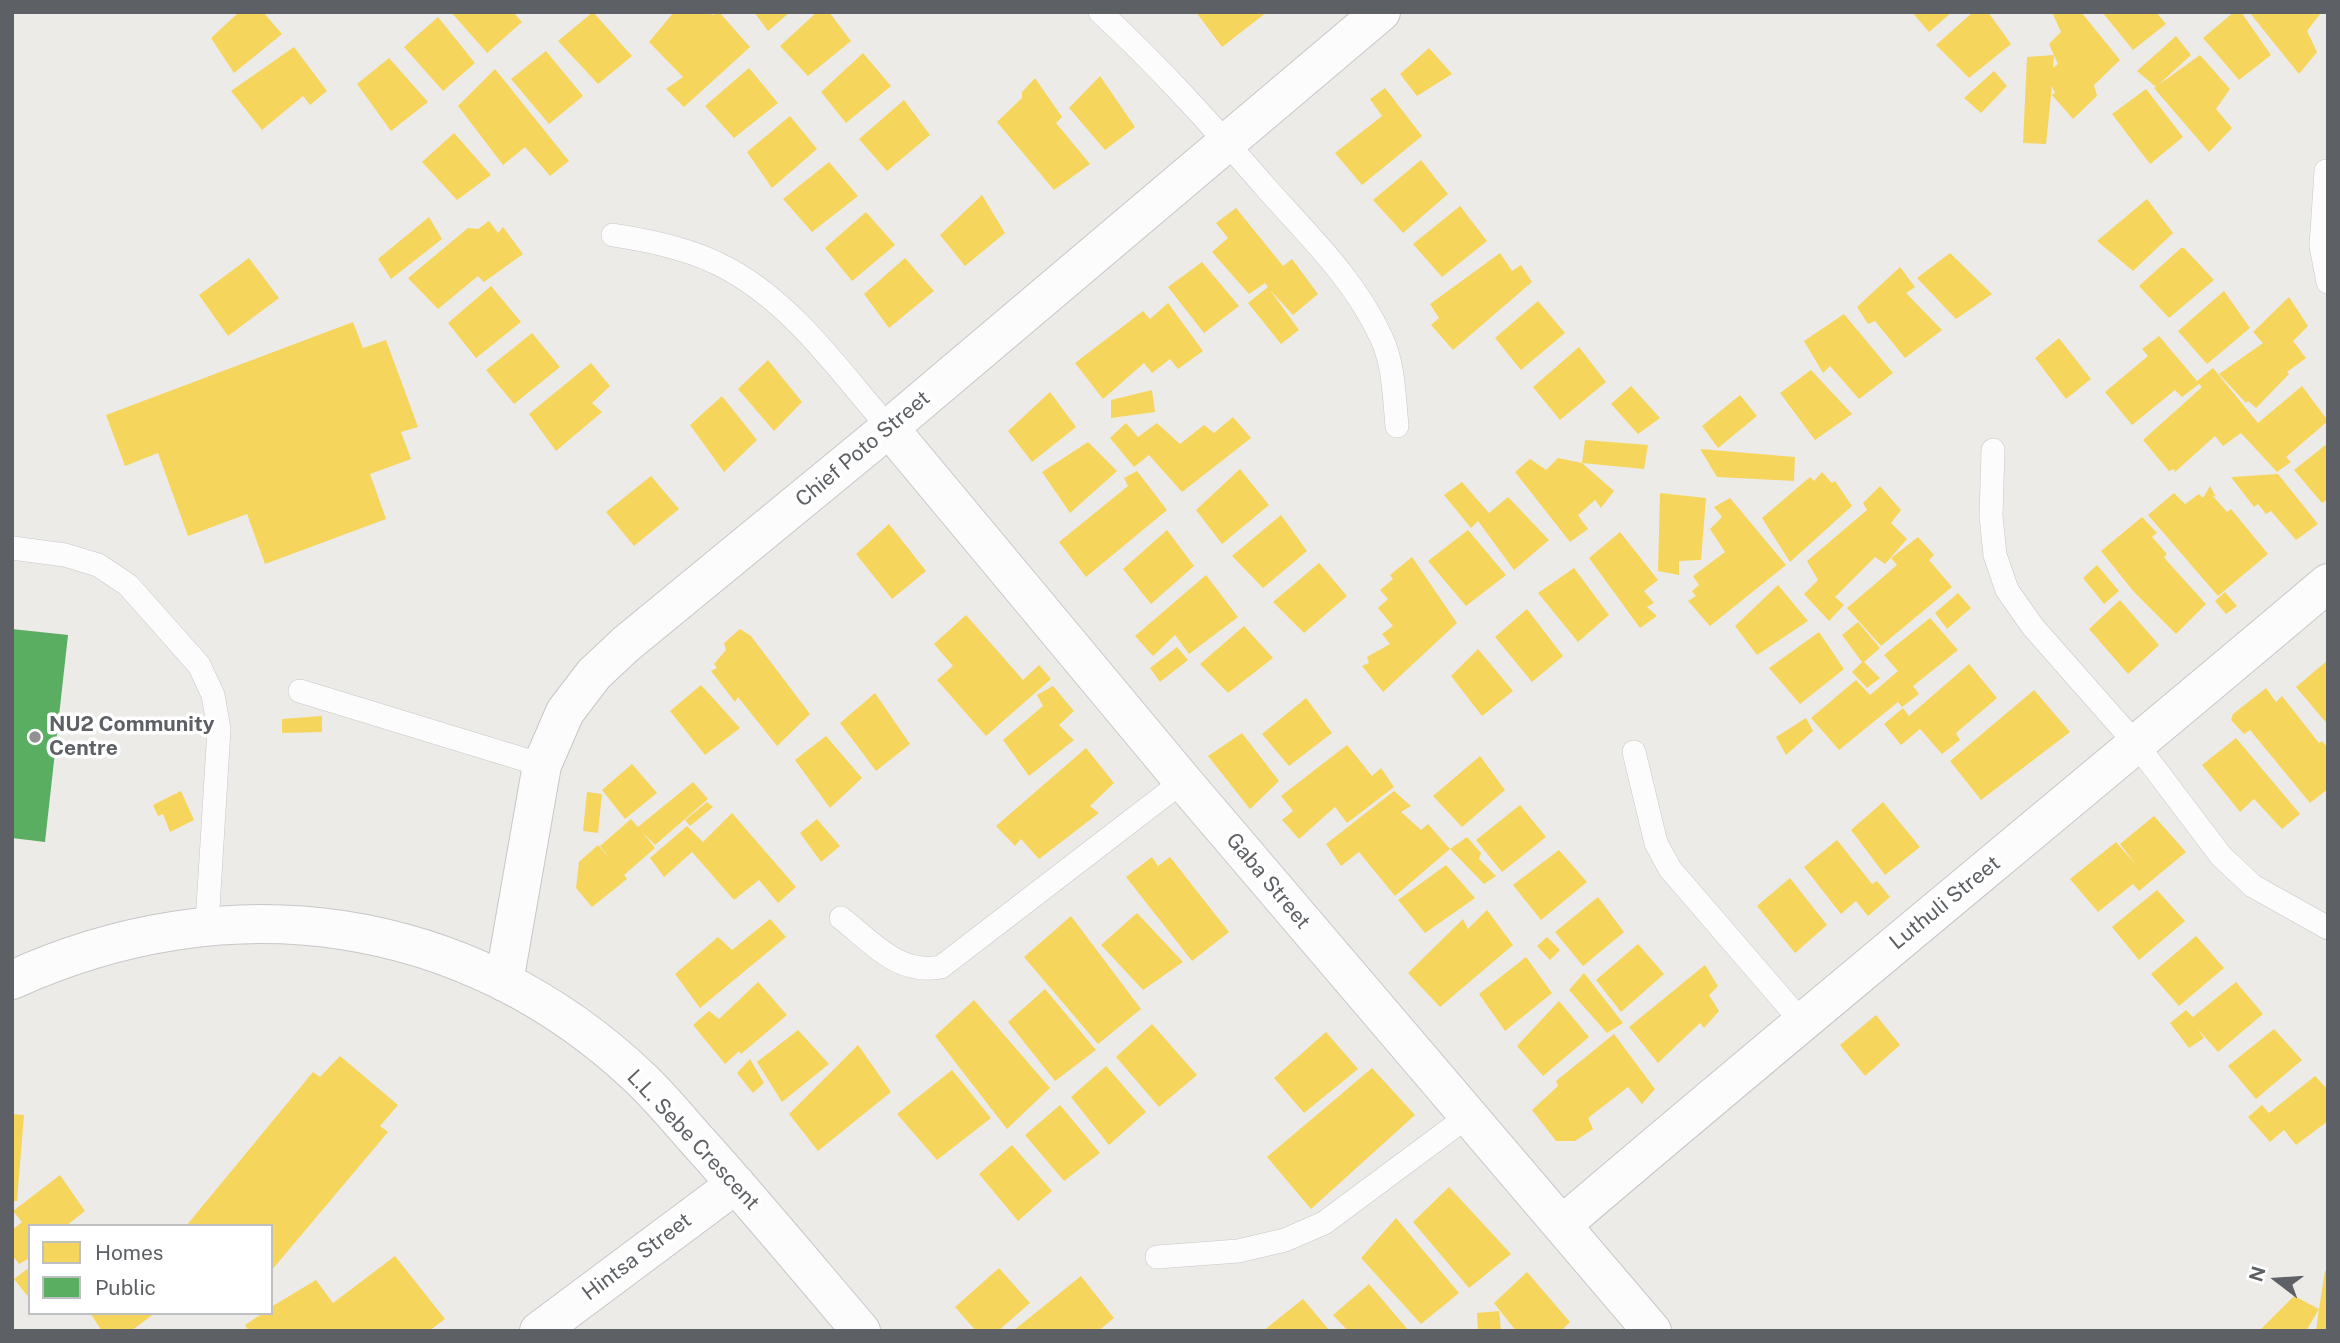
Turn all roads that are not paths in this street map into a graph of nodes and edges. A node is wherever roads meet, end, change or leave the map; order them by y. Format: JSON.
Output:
{"nodes":[{"id":1,"x":1100,"y":12,"type":"edge"},
{"id":2,"x":1381,"y":12,"type":"edge"},
{"id":3,"x":1226,"y":143,"type":"junction"},
{"id":4,"x":2326,"y":171,"type":"dead end"},
{"id":5,"x":612,"y":235,"type":"dead end"},
{"id":6,"x":2328,"y":282,"type":"edge"},
{"id":7,"x":1397,"y":426,"type":"dead end"},
{"id":8,"x":889,"y":428,"type":"junction"},
{"id":9,"x":1993,"y":450,"type":"dead end"},
{"id":10,"x":12,"y":548,"type":"edge"},
{"id":11,"x":2328,"y":583,"type":"edge"},
{"id":12,"x":300,"y":691,"type":"dead end"},
{"id":13,"x":2137,"y":745,"type":"junction"},
{"id":14,"x":1634,"y":752,"type":"dead end"},
{"id":15,"x":542,"y":765,"type":"junction"},
{"id":16,"x":1183,"y":782,"type":"junction"},
{"id":17,"x":841,"y":918,"type":"dead end"},
{"id":18,"x":207,"y":924,"type":"junction"},
{"id":19,"x":2328,"y":928,"type":"edge"},
{"id":20,"x":12,"y":981,"type":"edge"},
{"id":21,"x":504,"y":982,"type":"junction"},
{"id":22,"x":1801,"y":1021,"type":"junction"},
{"id":23,"x":1468,"y":1116,"type":"junction"},
{"id":24,"x":736,"y":1184,"type":"junction"},
{"id":25,"x":1563,"y":1224,"type":"junction"},
{"id":26,"x":1157,"y":1257,"type":"dead end"},
{"id":27,"x":538,"y":1331,"type":"edge"},
{"id":28,"x":861,"y":1331,"type":"edge"},
{"id":29,"x":1652,"y":1331,"type":"edge"}],
"edges":[{"from":1,"to":3,"type":"lane"},
{"from":2,"to":3,"type":"street","name":"Chief Poto Street"},
{"from":3,"to":7,"type":"lane"},
{"from":3,"to":8,"type":"street","name":"Chief Poto Street"},
{"from":4,"to":6,"type":"lane"},
{"from":5,"to":8,"type":"lane"},
{"from":8,"to":15,"type":"street","name":"Chief Poto Street"},
{"from":8,"to":16,"type":"street","name":"Gaba Street"},
{"from":9,"to":13,"type":"lane"},
{"from":10,"to":18,"type":"lane"},
{"from":11,"to":13,"type":"street","name":"Luthuli Street"},
{"from":12,"to":15,"type":"lane"},
{"from":13,"to":19,"type":"lane"},
{"from":13,"to":22,"type":"street","name":"Luthuli Street"},
{"from":14,"to":22,"type":"lane"},
{"from":15,"to":21,"type":"street","name":"Chief Poto Street"},
{"from":16,"to":17,"type":"lane"},
{"from":16,"to":23,"type":"street","name":"Gaba Street"},
{"from":18,"to":20,"type":"street","name":"L.L. Sebe Crescent"},
{"from":18,"to":21,"type":"street","name":"L.L. Sebe Crescent"},
{"from":21,"to":24,"type":"street","name":"L.L. Sebe Crescent"},
{"from":22,"to":25,"type":"street","name":"Luthuli Street"},
{"from":23,"to":25,"type":"street","name":"Gaba Street"},
{"from":23,"to":26,"type":"lane"},
{"from":24,"to":27,"type":"street","name":"Hintsa Street"},
{"from":24,"to":28,"type":"street","name":"L.L. Sebe Crescent"},
{"from":25,"to":29,"type":"street","name":"Gaba Street"}]}
